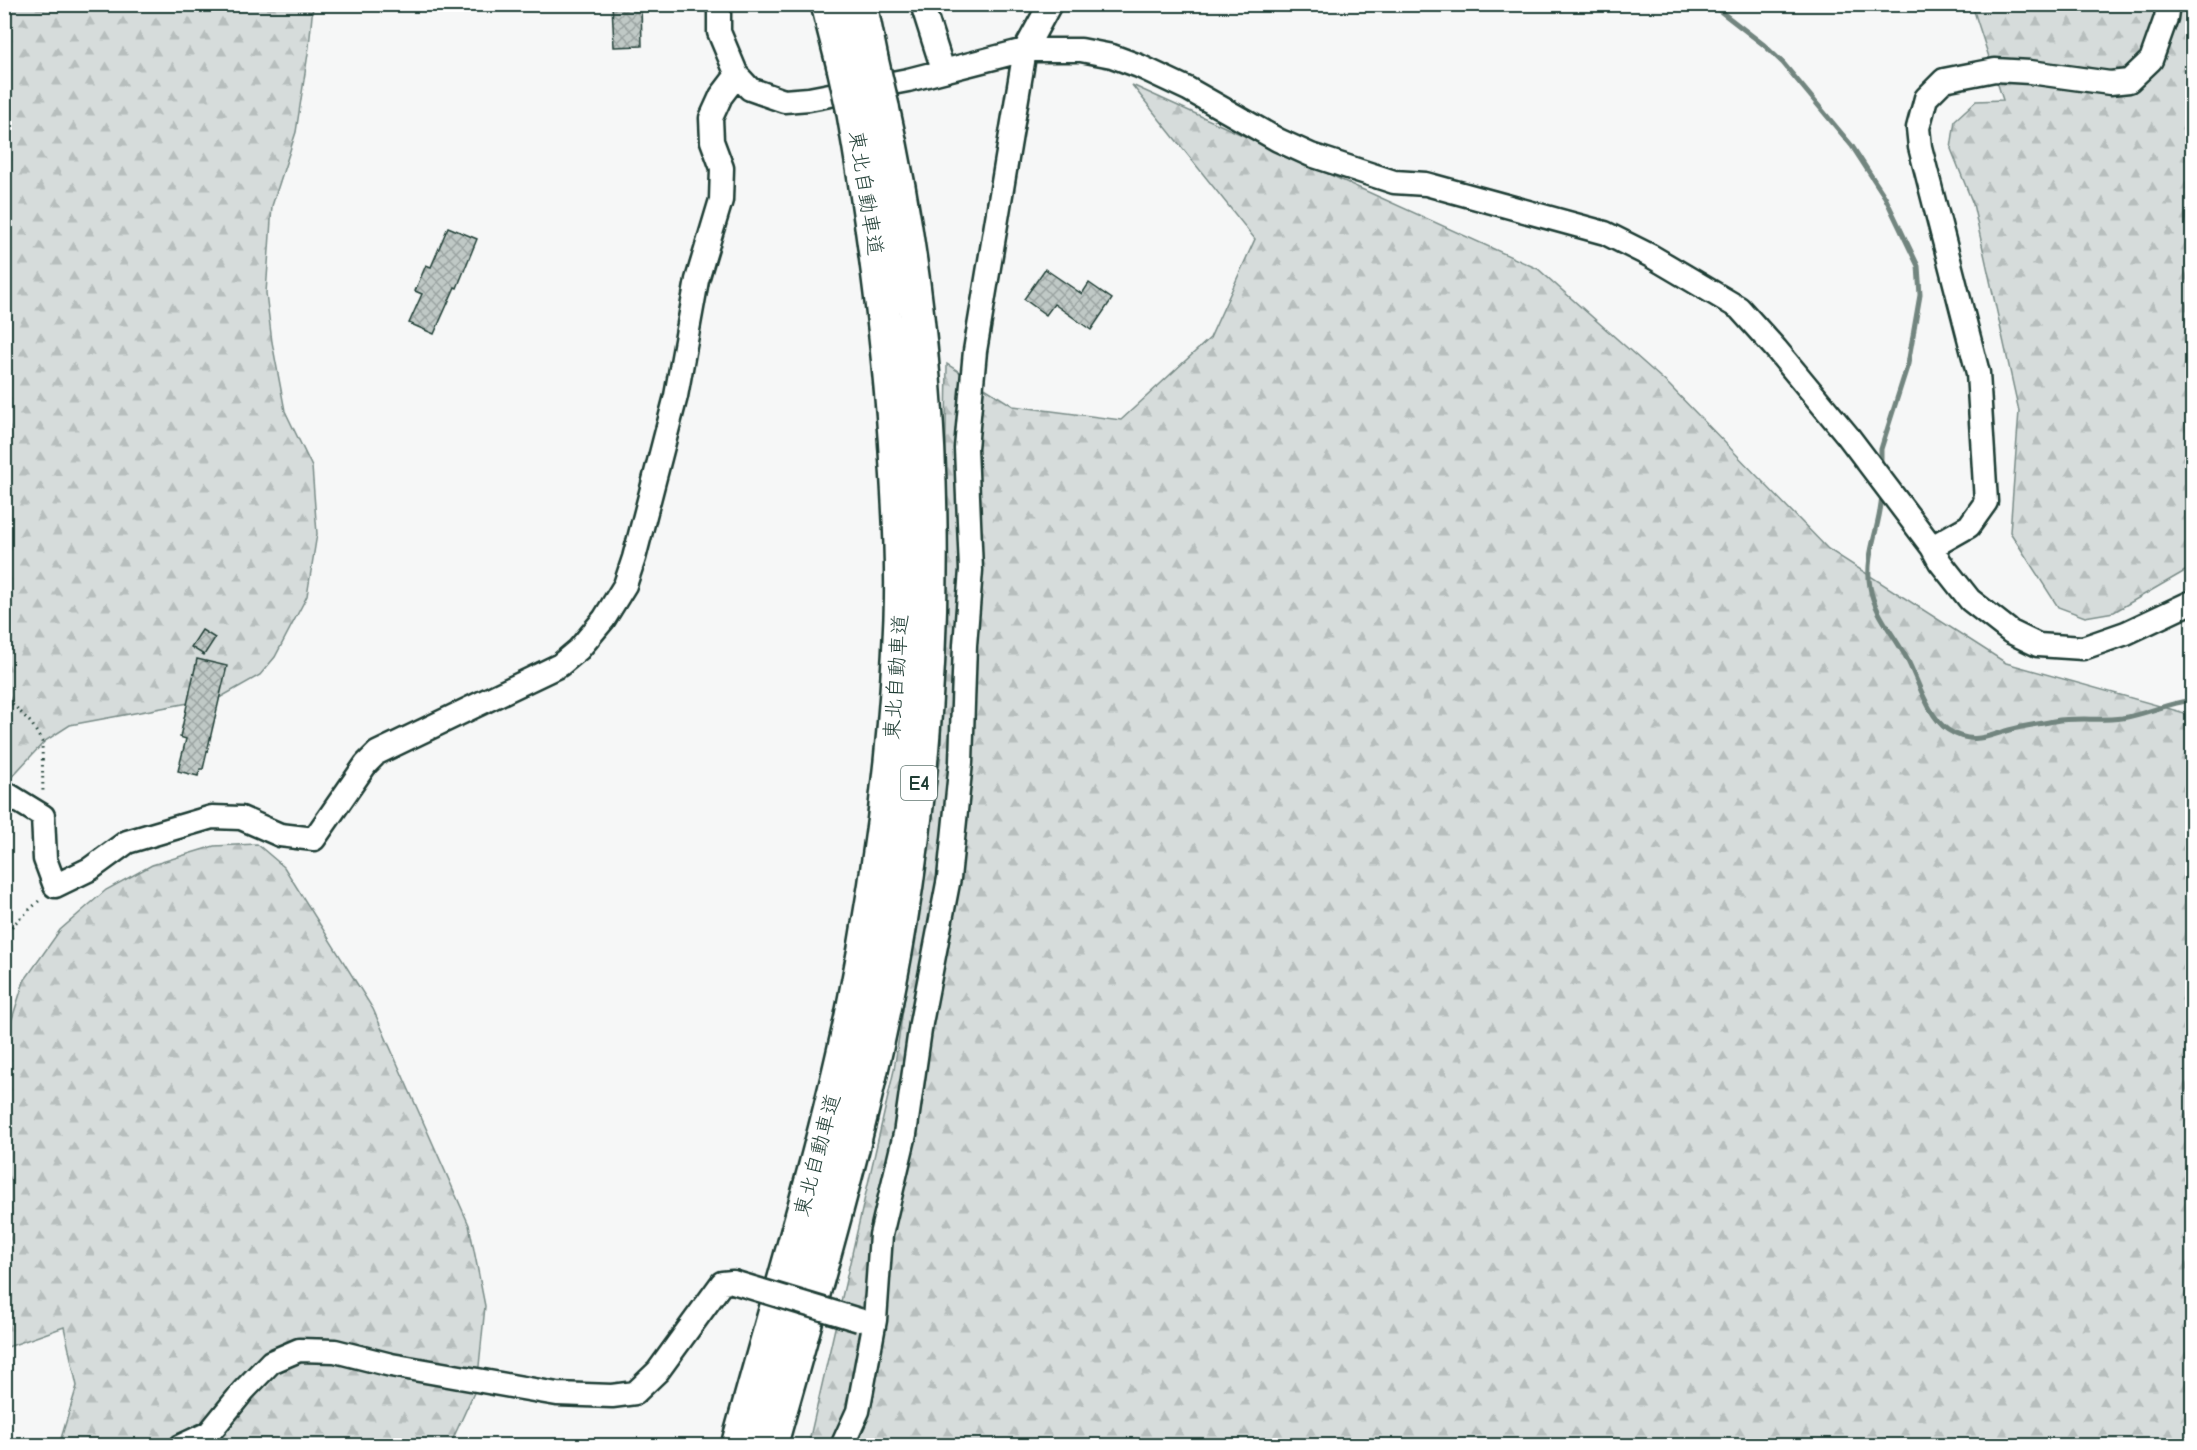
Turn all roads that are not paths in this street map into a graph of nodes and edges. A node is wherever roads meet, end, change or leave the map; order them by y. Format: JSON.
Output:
{"nodes":[{"id":1,"x":719,"y":4,"type":"edge"},
{"id":2,"x":828,"y":4,"type":"edge"},
{"id":3,"x":860,"y":4,"type":"edge"},
{"id":4,"x":922,"y":4,"type":"edge"},
{"id":5,"x":1050,"y":4,"type":"edge"},
{"id":6,"x":2168,"y":4,"type":"edge"},
{"id":7,"x":1024,"y":50,"type":"junction"},
{"id":8,"x":857,"y":63,"type":"junction"},
{"id":9,"x":943,"y":70,"type":"junction"},
{"id":10,"x":737,"y":75,"type":"junction"},
{"id":11,"x":867,"y":107,"type":"junction"},
{"id":12,"x":1932,"y":547,"type":"junction"},
{"id":13,"x":2193,"y":602,"type":"edge"},
{"id":14,"x":4,"y":792,"type":"edge"},
{"id":15,"x":867,"y":1320,"type":"junction"},
{"id":16,"x":182,"y":1446,"type":"edge"},
{"id":17,"x":738,"y":1446,"type":"edge"},
{"id":18,"x":770,"y":1446,"type":"edge"},
{"id":19,"x":842,"y":1446,"type":"edge"}],
"edges":[{"from":1,"to":10,"type":"street"},
{"from":2,"to":8,"type":"highway","name":"東北自動車道","number":"E4"},
{"from":3,"to":8,"type":"highway","name":"東北自動車道","number":"E4"},
{"from":4,"to":9,"type":"street"},
{"from":5,"to":7,"type":"street"},
{"from":6,"to":12,"type":"street"},
{"from":7,"to":9,"type":"street"},
{"from":7,"to":12,"type":"street"},
{"from":7,"to":15,"type":"street"},
{"from":8,"to":11,"type":"highway","name":"東北自動車道","number":"E4","bridge":true},
{"from":9,"to":10,"type":"street"},
{"from":10,"to":14,"type":"street"},
{"from":11,"to":17,"type":"highway","name":"東北自動車道","number":"E4"},
{"from":11,"to":18,"type":"highway","name":"東北自動車道","number":"E4"},
{"from":12,"to":13,"type":"street"},
{"from":15,"to":16,"type":"street","bridge":true},
{"from":15,"to":19,"type":"street"}]}
